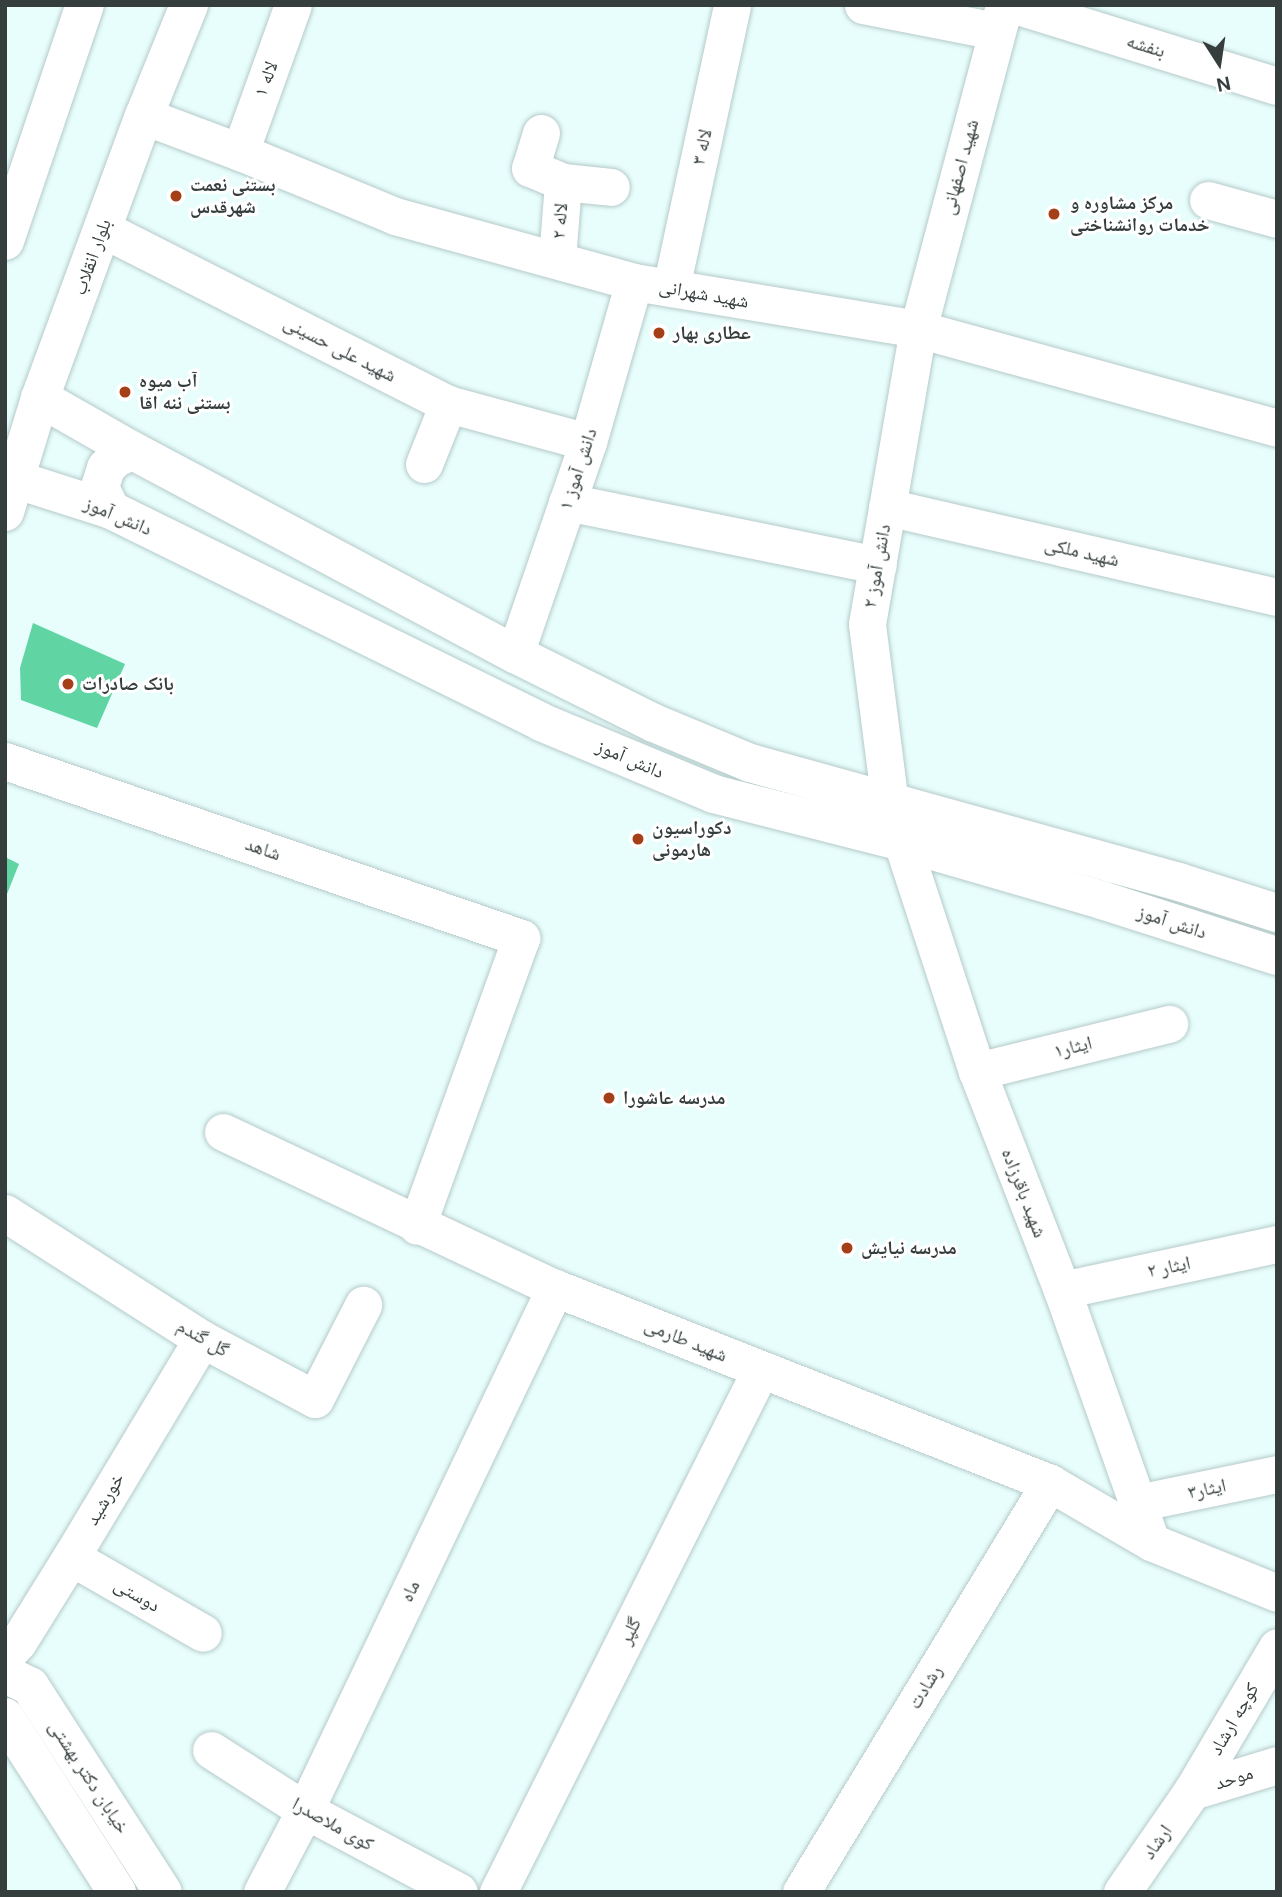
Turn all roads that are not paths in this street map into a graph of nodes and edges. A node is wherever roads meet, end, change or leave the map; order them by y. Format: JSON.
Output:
{"nodes":[{"id":1,"x":85,"y":5,"type":"edge"},
{"id":2,"x":188,"y":5,"type":"edge"},
{"id":3,"x":293,"y":5,"type":"edge"},
{"id":4,"x":863,"y":5,"type":"edge"},
{"id":5,"x":728,"y":7,"type":"edge"},
{"id":6,"x":1005,"y":14,"type":"edge"},
{"id":7,"x":1277,"y":86,"type":"edge"},
{"id":8,"x":144,"y":117,"type":"junction"},
{"id":9,"x":541,"y":133,"type":"dead end"},
{"id":10,"x":240,"y":152,"type":"junction"},
{"id":11,"x":563,"y":182,"type":"junction"},
{"id":12,"x":611,"y":187,"type":"dead end"},
{"id":13,"x":1208,"y":200,"type":"dead end"},
{"id":14,"x":9,"y":214,"type":"edge"},
{"id":15,"x":1277,"y":219,"type":"edge"},
{"id":16,"x":103,"y":229,"type":"junction"},
{"id":17,"x":557,"y":259,"type":"junction"},
{"id":18,"x":634,"y":282,"type":"junction"},
{"id":19,"x":671,"y":288,"type":"junction"},
{"id":20,"x":918,"y":329,"type":"junction"},
{"id":21,"x":40,"y":398,"type":"junction"},
{"id":22,"x":448,"y":404,"type":"junction"},
{"id":23,"x":1277,"y":428,"type":"edge"},
{"id":24,"x":588,"y":442,"type":"junction"},
{"id":25,"x":133,"y":451,"type":"junction"},
{"id":26,"x":424,"y":464,"type":"dead end"},
{"id":27,"x":10,"y":496,"type":"edge"},
{"id":28,"x":567,"y":502,"type":"junction"},
{"id":29,"x":887,"y":508,"type":"junction"},
{"id":30,"x":111,"y":510,"type":"junction"},
{"id":31,"x":877,"y":565,"type":"junction"},
{"id":32,"x":1277,"y":597,"type":"edge"},
{"id":33,"x":515,"y":654,"type":"junction"},
{"id":34,"x":5,"y":761,"type":"edge"},
{"id":35,"x":890,"y":804,"type":"junction"},
{"id":36,"x":902,"y":842,"type":"junction"},
{"id":37,"x":1277,"y":913,"type":"edge"},
{"id":38,"x":1277,"y":956,"type":"edge"},
{"id":39,"x":1169,"y":1024,"type":"dead end"},
{"id":40,"x":977,"y":1071,"type":"junction"},
{"id":41,"x":223,"y":1132,"type":"dead end"},
{"id":42,"x":5,"y":1213,"type":"edge"},
{"id":43,"x":417,"y":1226,"type":"junction"},
{"id":44,"x":1277,"y":1244,"type":"edge"},
{"id":45,"x":555,"y":1288,"type":"junction"},
{"id":46,"x":1062,"y":1290,"type":"junction"},
{"id":47,"x":363,"y":1305,"type":"dead end"},
{"id":48,"x":202,"y":1339,"type":"junction"},
{"id":49,"x":761,"y":1369,"type":"junction"},
{"id":50,"x":1277,"y":1474,"type":"edge"},
{"id":51,"x":1050,"y":1483,"type":"junction"},
{"id":52,"x":1137,"y":1503,"type":"junction"},
{"id":53,"x":1151,"y":1542,"type":"junction"},
{"id":54,"x":71,"y":1557,"type":"junction"},
{"id":55,"x":1277,"y":1593,"type":"edge"},
{"id":56,"x":203,"y":1633,"type":"dead end"},
{"id":57,"x":1277,"y":1647,"type":"edge"},
{"id":58,"x":5,"y":1656,"type":"edge"},
{"id":59,"x":5,"y":1674,"type":"edge"},
{"id":60,"x":5,"y":1717,"type":"edge"},
{"id":61,"x":211,"y":1750,"type":"dead end"},
{"id":62,"x":1277,"y":1765,"type":"edge"},
{"id":63,"x":1192,"y":1791,"type":"junction"},
{"id":64,"x":305,"y":1810,"type":"junction"},
{"id":65,"x":117,"y":1892,"type":"edge"},
{"id":66,"x":163,"y":1892,"type":"edge"},
{"id":67,"x":262,"y":1892,"type":"edge"},
{"id":68,"x":459,"y":1892,"type":"edge"},
{"id":69,"x":498,"y":1892,"type":"edge"},
{"id":70,"x":801,"y":1892,"type":"edge"},
{"id":71,"x":1122,"y":1892,"type":"edge"}],
"edges":[{"from":1,"to":14,"type":"street"},
{"from":2,"to":8,"type":"street","name":"بلوار انقلاب"},
{"from":3,"to":10,"type":"street","name":"لاله ۱"},
{"from":4,"to":6,"type":"street","name":"بنفشه"},
{"from":5,"to":19,"type":"street","name":"لاله ۳"},
{"from":6,"to":7,"type":"street","name":"بنفشه"},
{"from":6,"to":20,"type":"street","name":"شهید اصفهانی"},
{"from":8,"to":10,"type":"street","name":"شهید شهرانی"},
{"from":8,"to":16,"type":"street","name":"بلوار انقلاب"},
{"from":9,"to":11,"type":"street"},
{"from":10,"to":17,"type":"street","name":"شهید شهرانی"},
{"from":11,"to":12,"type":"street"},
{"from":11,"to":17,"type":"street","name":"لاله ۲"},
{"from":13,"to":15,"type":"street"},
{"from":16,"to":21,"type":"street","name":"بلوار انقلاب"},
{"from":16,"to":22,"type":"street","name":"شهید علی حسینی"},
{"from":17,"to":18,"type":"street","name":"شهید شهرانی"},
{"from":18,"to":19,"type":"street","name":"شهید شهرانی"},
{"from":18,"to":24,"type":"street","name":"دانش آموز ۱"},
{"from":19,"to":20,"type":"street","name":"شهید شهرانی"},
{"from":20,"to":23,"type":"street","name":"شهید شهرانی"},
{"from":20,"to":29,"type":"street","name":"دانش آموز ۲"},
{"from":21,"to":25,"type":"street","name":"دانش آموز"},
{"from":21,"to":27,"type":"street","name":"بلوار انقلاب"},
{"from":22,"to":24,"type":"street","name":"شهید علی حسینی"},
{"from":22,"to":26,"type":"street"},
{"from":24,"to":28,"type":"street","name":"دانش آموز ۱"},
{"from":25,"to":30,"type":"street"},
{"from":25,"to":33,"type":"street","name":"دانش آموز"},
{"from":27,"to":30,"type":"street","name":"دانش آموز"},
{"from":28,"to":31,"type":"street"},
{"from":28,"to":33,"type":"street","name":"دانش آموز ۱"},
{"from":29,"to":31,"type":"street","name":"دانش آموز ۲"},
{"from":29,"to":32,"type":"street","name":"شهید ملکی"},
{"from":30,"to":36,"type":"street","name":"دانش آموز"},
{"from":31,"to":35,"type":"street","name":"دانش آموز ۲"},
{"from":33,"to":35,"type":"street","name":"دانش آموز"},
{"from":34,"to":43,"type":"street","name":"شاهد"},
{"from":35,"to":37,"type":"street","name":"دانش آموز"},
{"from":36,"to":38,"type":"street","name":"دانش آموز"},
{"from":36,"to":40,"type":"street","name":"شهید باقرزاده"},
{"from":39,"to":40,"type":"street","name":"ایثار۱"},
{"from":40,"to":46,"type":"street","name":"شهید باقرزاده"},
{"from":41,"to":43,"type":"street","name":"شهید طارمی"},
{"from":42,"to":48,"type":"street","name":"گل گندم"},
{"from":43,"to":45,"type":"street","name":"شهید طارمی"},
{"from":44,"to":46,"type":"street","name":"ایثار ۲"},
{"from":45,"to":49,"type":"street","name":"شهید طارمی"},
{"from":45,"to":64,"type":"street","name":"ماه"},
{"from":46,"to":52,"type":"street","name":"شهید باقرزاده"},
{"from":47,"to":48,"type":"street","name":"گل گندم"},
{"from":48,"to":54,"type":"street","name":"خورشید"},
{"from":49,"to":51,"type":"street","name":"شهید طارمی"},
{"from":49,"to":69,"type":"street","name":"گلپر"},
{"from":50,"to":52,"type":"street","name":"ایثار۳"},
{"from":51,"to":53,"type":"street","name":"شهید طارمی"},
{"from":51,"to":70,"type":"street","name":"رشادت"},
{"from":52,"to":53,"type":"street","name":"شهید باقرزاده"},
{"from":53,"to":55,"type":"street"},
{"from":54,"to":56,"type":"street","name":"دوستی"},
{"from":54,"to":58,"type":"street","name":"خورشید"},
{"from":57,"to":63,"type":"street","name":"کوچه ارشاد"},
{"from":59,"to":66,"type":"street","name":"خیابان دکتر بهشتی"},
{"from":60,"to":65,"type":"street","name":"خیابان دکتر بهشتی"},
{"from":61,"to":64,"type":"street","name":"کوی ملاصدرا"},
{"from":62,"to":63,"type":"street","name":"موحد"},
{"from":63,"to":71,"type":"street","name":"ارشاد"},
{"from":64,"to":67,"type":"street","name":"ماه"},
{"from":64,"to":68,"type":"street","name":"کوی ملاصدرا"}]}
